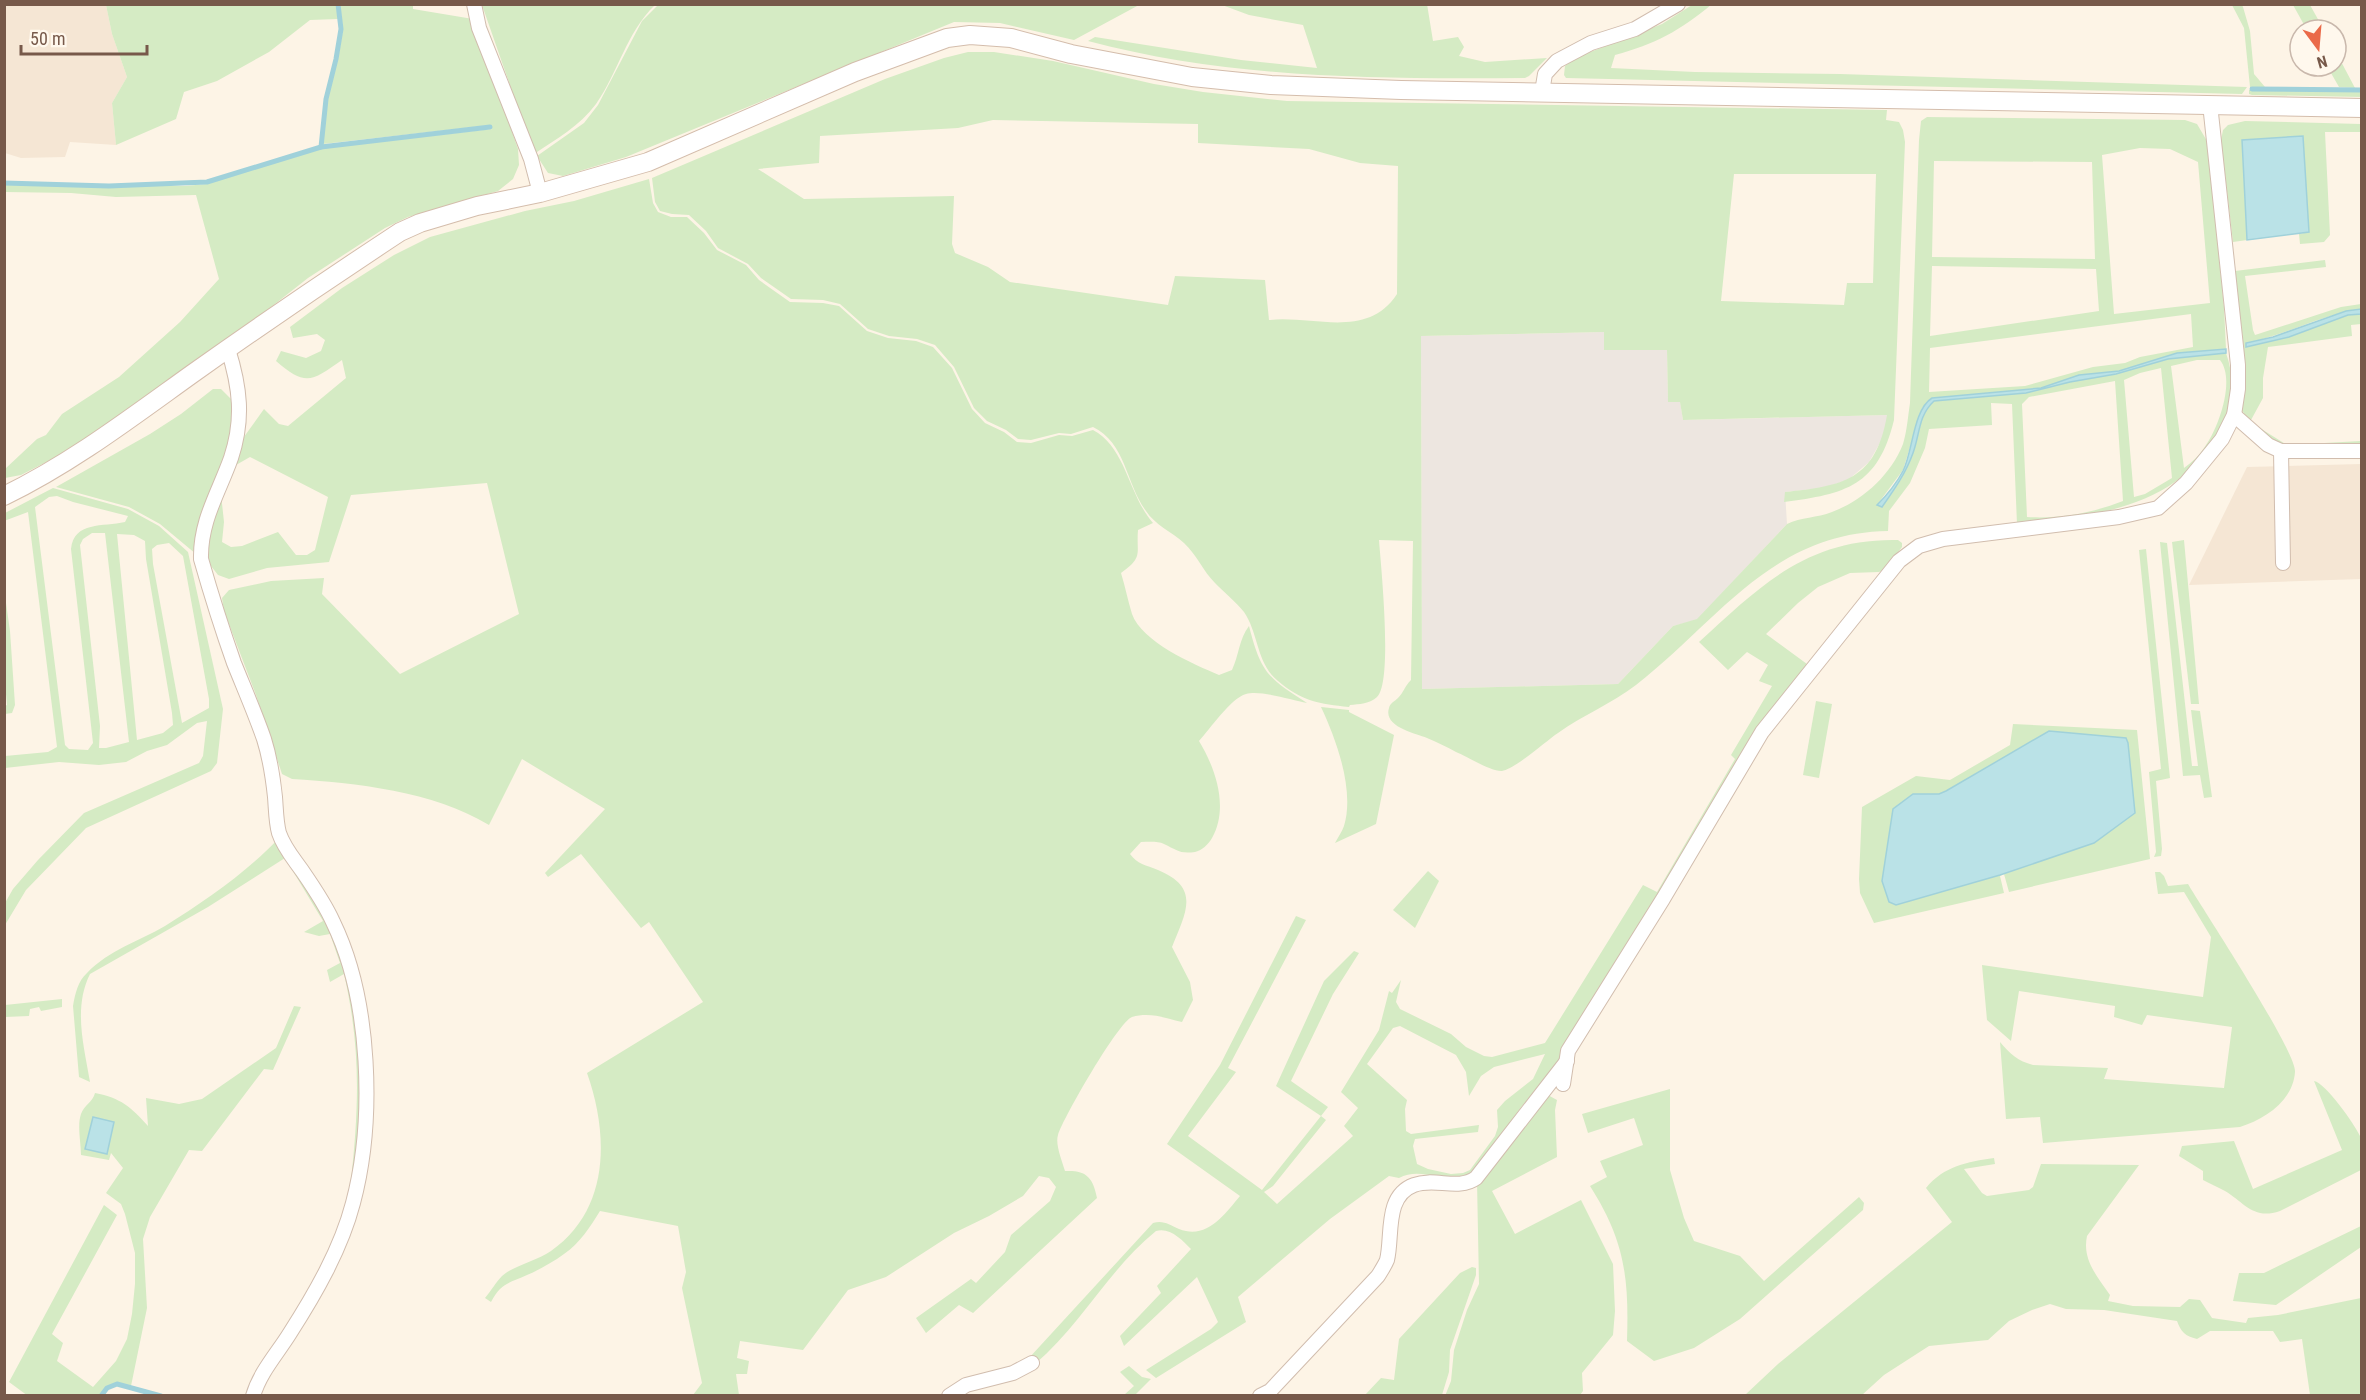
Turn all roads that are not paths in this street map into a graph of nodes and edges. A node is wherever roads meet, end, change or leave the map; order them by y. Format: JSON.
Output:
{"nodes":[{"id":1,"x":474,"y":4,"type":"edge"},
{"id":2,"x":1678,"y":4,"type":"edge"},
{"id":3,"x":1542,"y":92,"type":"junction"},
{"id":4,"x":2210,"y":104,"type":"junction"},
{"id":5,"x":2361,"y":108,"type":"edge"},
{"id":6,"x":540,"y":193,"type":"junction"},
{"id":7,"x":228,"y":349,"type":"junction"},
{"id":8,"x":2234,"y":416,"type":"junction"},
{"id":9,"x":2282,"y":451,"type":"junction"},
{"id":10,"x":2361,"y":451,"type":"edge"},
{"id":11,"x":4,"y":495,"type":"edge"},
{"id":12,"x":2283,"y":563,"type":"dead end"},
{"id":13,"x":1567,"y":1061,"type":"junction"},
{"id":14,"x":1563,"y":1084,"type":"dead end"},
{"id":15,"x":1032,"y":1363,"type":"dead end"},
{"id":16,"x":253,"y":1395,"type":"edge"},
{"id":17,"x":949,"y":1395,"type":"edge"},
{"id":18,"x":1260,"y":1395,"type":"edge"}],
"edges":[{"from":1,"to":6,"type":"street"},
{"from":2,"to":3,"type":"street"},
{"from":3,"to":4,"type":"main road"},
{"from":3,"to":6,"type":"main road"},
{"from":4,"to":5,"type":"main road"},
{"from":4,"to":8,"type":"street"},
{"from":6,"to":7,"type":"main road"},
{"from":7,"to":11,"type":"main road"},
{"from":7,"to":16,"type":"street"},
{"from":8,"to":9,"type":"street"},
{"from":8,"to":13,"type":"street"},
{"from":9,"to":10,"type":"street"},
{"from":9,"to":12,"type":"street"},
{"from":13,"to":14,"type":"street"},
{"from":13,"to":18,"type":"street"},
{"from":15,"to":17,"type":"street"}]}
